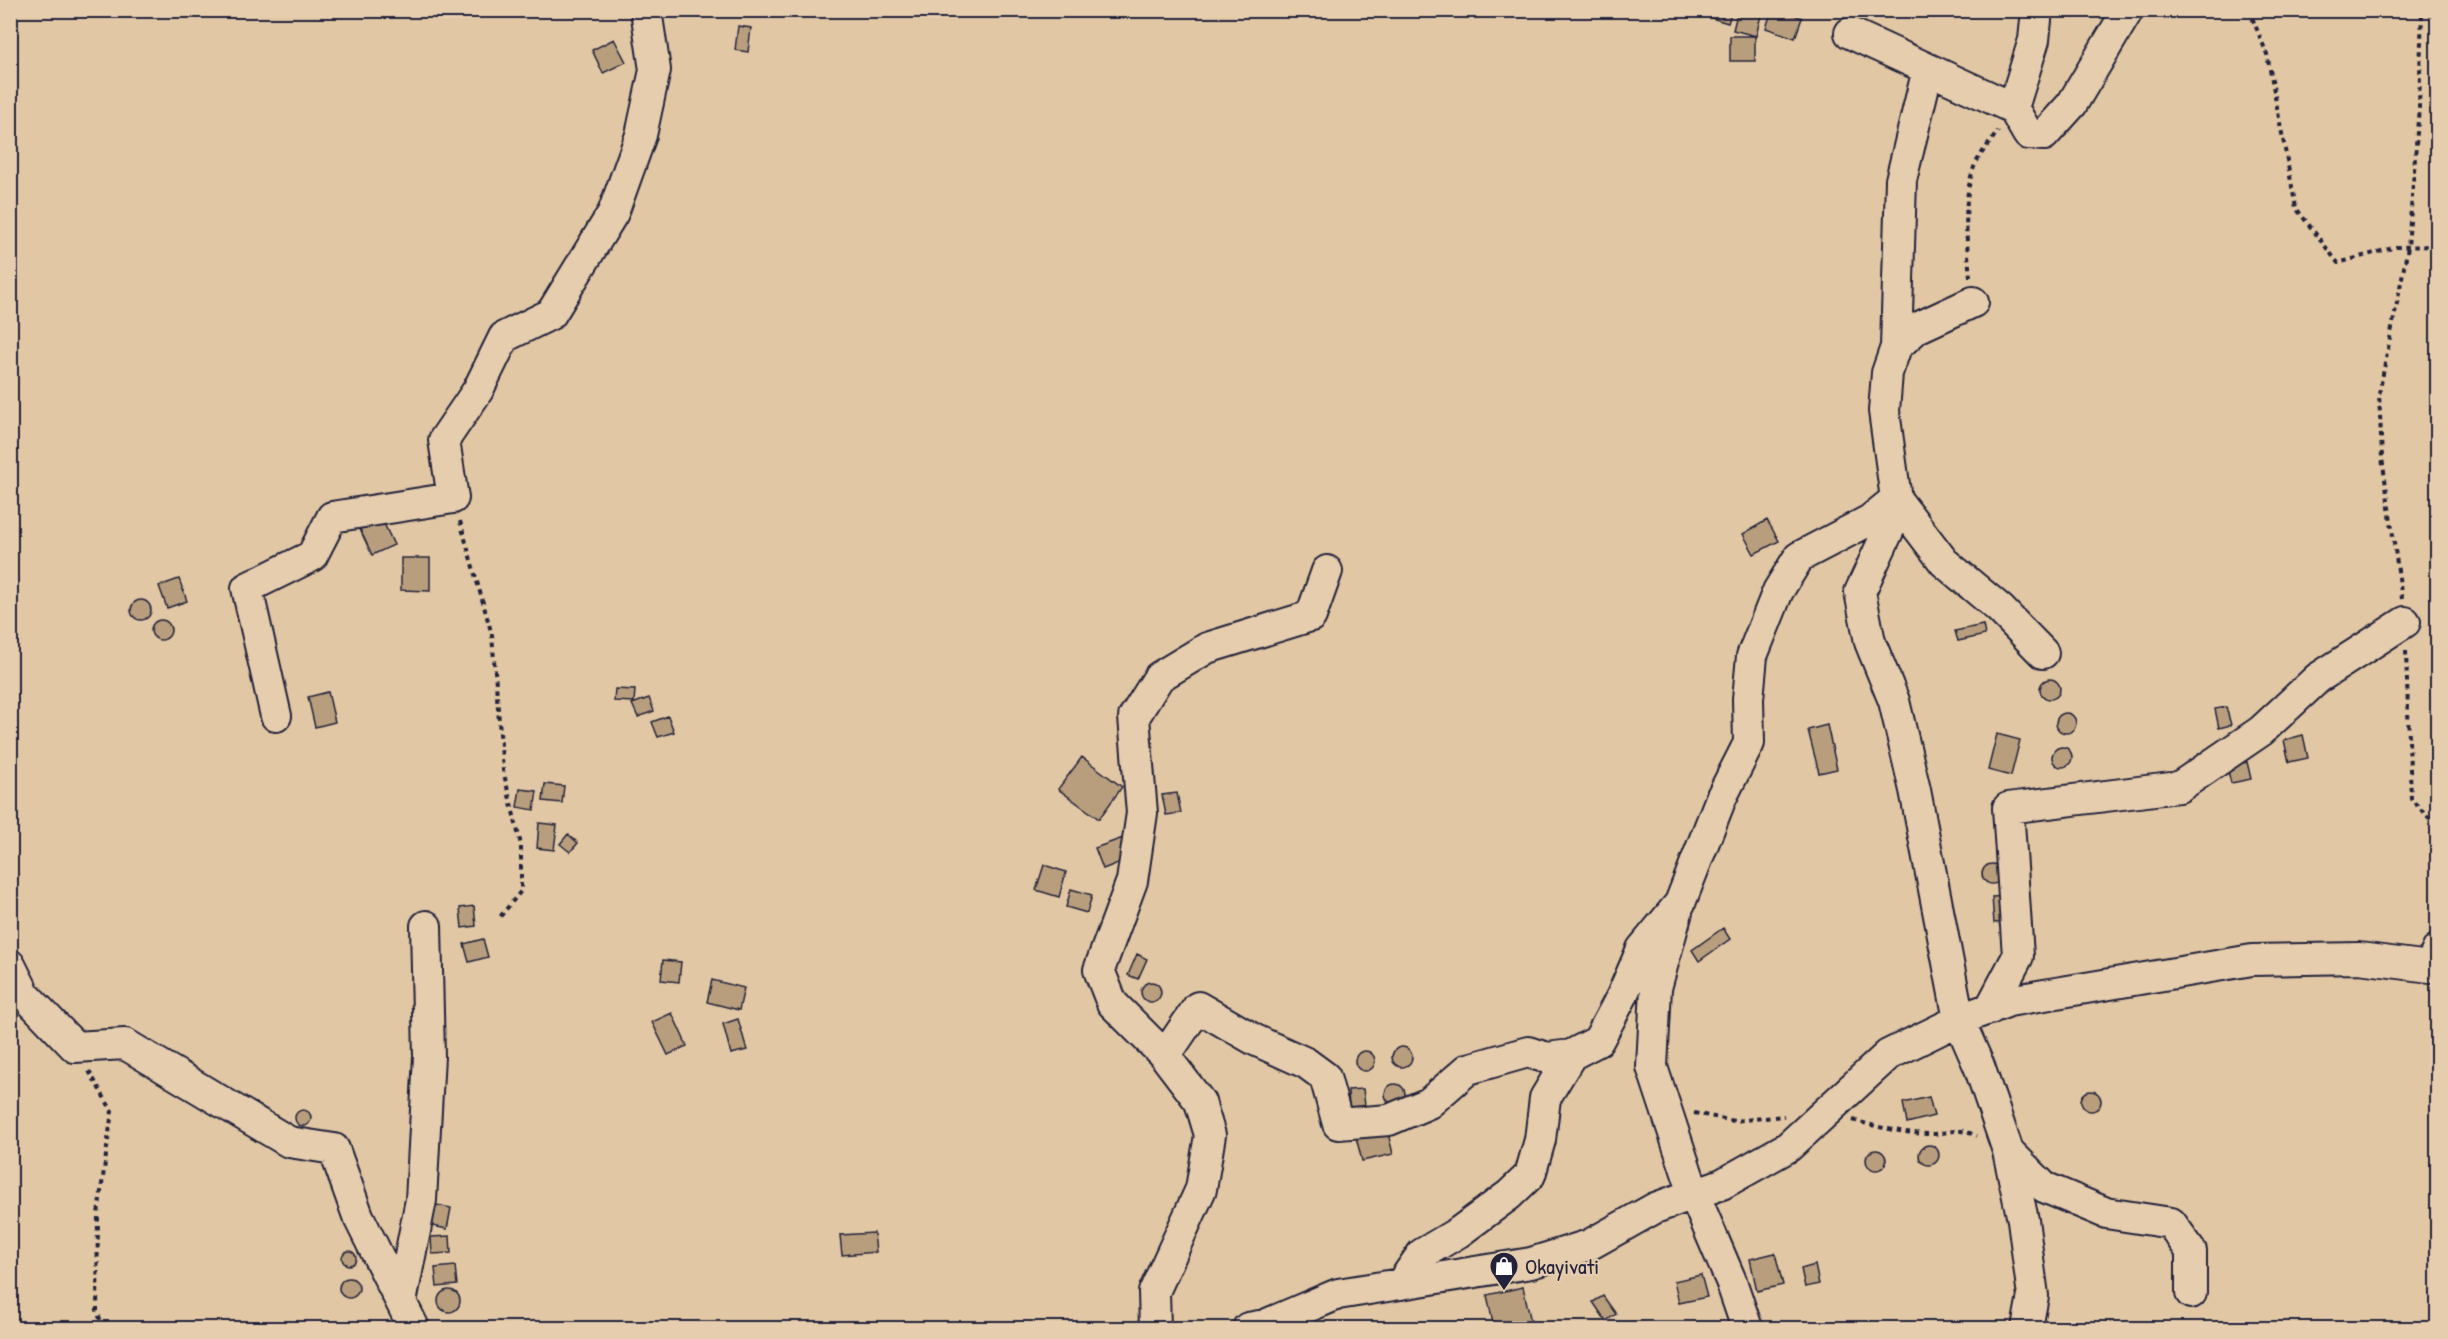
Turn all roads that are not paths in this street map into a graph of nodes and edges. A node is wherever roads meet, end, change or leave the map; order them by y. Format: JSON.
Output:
{"nodes":[{"id":1,"x":646,"y":10,"type":"edge"},
{"id":2,"x":2037,"y":10,"type":"edge"},
{"id":3,"x":2128,"y":10,"type":"edge"},
{"id":4,"x":1850,"y":33,"type":"dead end"},
{"id":5,"x":1928,"y":69,"type":"junction"},
{"id":6,"x":2013,"y":108,"type":"junction"},
{"id":7,"x":1973,"y":302,"type":"road end"},
{"id":8,"x":1896,"y":347,"type":"junction"},
{"id":9,"x":1896,"y":499,"type":"junction"},
{"id":10,"x":1327,"y":571,"type":"dead end"},
{"id":11,"x":2405,"y":622,"type":"road end"},
{"id":12,"x":2043,"y":653,"type":"dead end"},
{"id":13,"x":276,"y":716,"type":"dead end"},
{"id":14,"x":1680,"y":903,"type":"junction"},
{"id":15,"x":426,"y":926,"type":"dead end"},
{"id":16,"x":2438,"y":949,"type":"edge"},
{"id":17,"x":10,"y":965,"type":"edge"},
{"id":18,"x":1990,"y":1009,"type":"junction"},
{"id":19,"x":1959,"y":1020,"type":"junction"},
{"id":20,"x":1571,"y":1054,"type":"junction"},
{"id":21,"x":1166,"y":1056,"type":"junction"},
{"id":22,"x":2007,"y":1150,"type":"junction"},
{"id":23,"x":1694,"y":1194,"type":"junction"},
{"id":24,"x":1401,"y":1284,"type":"junction"},
{"id":25,"x":2191,"y":1293,"type":"dead end"},
{"id":26,"x":401,"y":1302,"type":"junction"},
{"id":27,"x":414,"y":1329,"type":"edge"},
{"id":28,"x":1155,"y":1329,"type":"edge"},
{"id":29,"x":1248,"y":1329,"type":"edge"},
{"id":30,"x":1747,"y":1329,"type":"edge"},
{"id":31,"x":2027,"y":1329,"type":"edge"}],
"edges":[{"from":1,"to":13,"type":"street"},
{"from":2,"to":6,"type":"street"},
{"from":3,"to":6,"type":"street"},
{"from":4,"to":5,"type":"street"},
{"from":5,"to":6,"type":"street"},
{"from":5,"to":8,"type":"street"},
{"from":7,"to":8,"type":"street"},
{"from":8,"to":9,"type":"street"},
{"from":9,"to":12,"type":"street"},
{"from":9,"to":14,"type":"street"},
{"from":9,"to":19,"type":"street"},
{"from":10,"to":21,"type":"street"},
{"from":11,"to":18,"type":"street"},
{"from":14,"to":20,"type":"street"},
{"from":14,"to":23,"type":"street"},
{"from":15,"to":26,"type":"street"},
{"from":16,"to":18,"type":"street"},
{"from":17,"to":26,"type":"street"},
{"from":18,"to":19,"type":"street"},
{"from":19,"to":22,"type":"street"},
{"from":19,"to":23,"type":"street"},
{"from":20,"to":21,"type":"street"},
{"from":20,"to":24,"type":"street"},
{"from":21,"to":28,"type":"street"},
{"from":22,"to":25,"type":"street"},
{"from":22,"to":31,"type":"street"},
{"from":23,"to":24,"type":"street"},
{"from":23,"to":30,"type":"street"},
{"from":24,"to":29,"type":"street"},
{"from":26,"to":27,"type":"street"}]}
